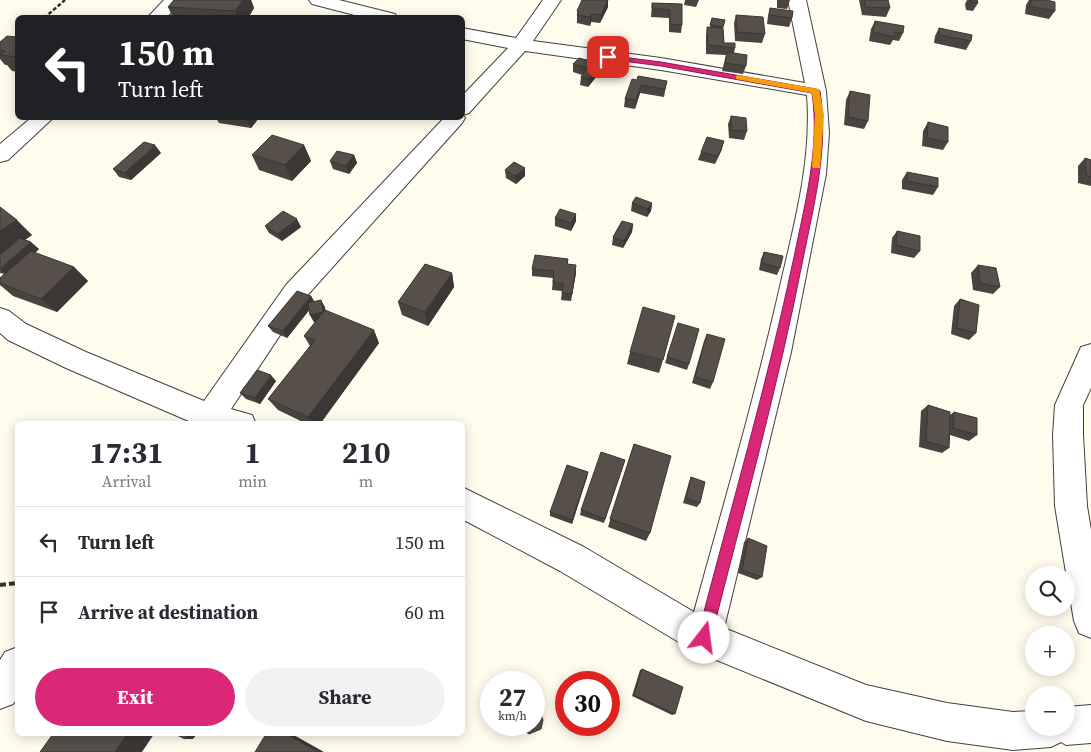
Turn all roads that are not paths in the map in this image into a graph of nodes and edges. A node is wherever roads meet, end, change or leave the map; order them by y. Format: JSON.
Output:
{"nodes":[{"id":1,"x":174,"y":0,"type":"edge"},
{"id":2,"x":318,"y":0,"type":"edge"},
{"id":3,"x":552,"y":0,"type":"edge"},
{"id":4,"x":797,"y":0,"type":"edge"},
{"id":5,"x":158,"y":15,"type":"edge"},
{"id":6,"x":377,"y":15,"type":"edge"},
{"id":7,"x":465,"y":34,"type":"edge"},
{"id":8,"x":521,"y":46,"type":"junction"},
{"id":9,"x":816,"y":91,"type":"junction"},
{"id":10,"x":465,"y":106,"type":"edge"},
{"id":11,"x":41,"y":120,"type":"edge"},
{"id":12,"x":453,"y":120,"type":"edge"},
{"id":13,"x":0,"y":155,"type":"edge"},
{"id":14,"x":0,"y":318,"type":"edge"},
{"id":15,"x":1091,"y":355,"type":"edge"},
{"id":16,"x":207,"y":420,"type":"edge"},
{"id":17,"x":465,"y":504,"type":"edge"},
{"id":18,"x":1091,"y":621,"type":"edge"},
{"id":19,"x":704,"y":638,"type":"junction"},
{"id":20,"x":15,"y":670,"type":"edge"},
{"id":21,"x":0,"y":691,"type":"edge"},
{"id":22,"x":1091,"y":724,"type":"edge"},
{"id":23,"x":1075,"y":725,"type":"edge"},
{"id":24,"x":1025,"y":729,"type":"edge"}],
"edges":[{"from":1,"to":5,"type":"street"},
{"from":2,"to":6,"type":"street"},
{"from":3,"to":8,"type":"street"},
{"from":4,"to":9,"type":"street"},
{"from":7,"to":8,"type":"street"},
{"from":8,"to":9,"type":"street"},
{"from":8,"to":10,"type":"street"},
{"from":9,"to":19,"type":"street"},
{"from":11,"to":13,"type":"street"},
{"from":12,"to":16,"type":"street"},
{"from":14,"to":16,"type":"street"},
{"from":15,"to":18,"type":"street"},
{"from":17,"to":19,"type":"street"},
{"from":19,"to":24,"type":"street"},
{"from":20,"to":21,"type":"street"},
{"from":22,"to":23,"type":"street"}]}
